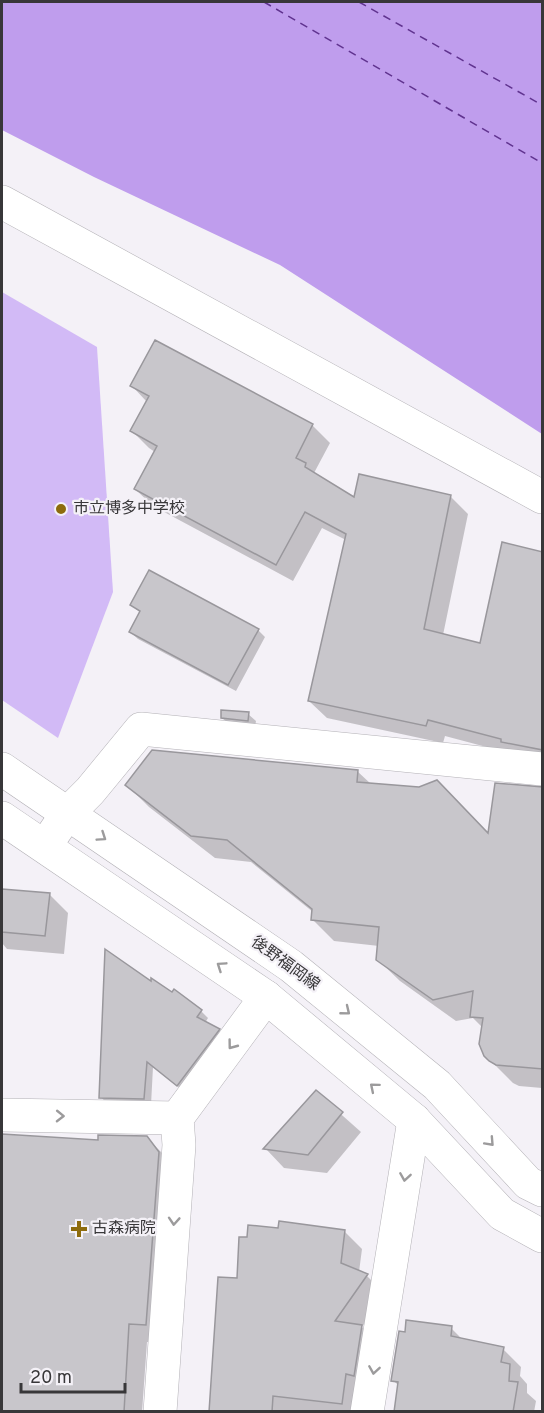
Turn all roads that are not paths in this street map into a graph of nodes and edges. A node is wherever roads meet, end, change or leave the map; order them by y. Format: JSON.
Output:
{"nodes":[{"id":1,"x":2,"y":202,"type":"edge"},
{"id":2,"x":543,"y":497,"type":"edge"},
{"id":3,"x":2,"y":769,"type":"edge"},
{"id":4,"x":543,"y":769,"type":"edge"},
{"id":5,"x":67,"y":814,"type":"junction"},
{"id":6,"x":2,"y":818,"type":"edge"},
{"id":7,"x":45,"y":846,"type":"junction"},
{"id":8,"x":266,"y":997,"type":"junction"},
{"id":9,"x":2,"y":1115,"type":"edge"},
{"id":10,"x":177,"y":1118,"type":"junction"},
{"id":11,"x":414,"y":1120,"type":"junction"},
{"id":12,"x":543,"y":1190,"type":"edge"},
{"id":13,"x":543,"y":1236,"type":"edge"},
{"id":14,"x":160,"y":1412,"type":"edge"},
{"id":15,"x":368,"y":1412,"type":"edge"}],
"edges":[{"from":1,"to":2,"type":"street"},
{"from":3,"to":5,"type":"street","name":"後野福岡線"},
{"from":4,"to":5,"type":"street"},
{"from":5,"to":7,"type":"street"},
{"from":5,"to":12,"type":"street","name":"後野福岡線","one_way":true},
{"from":6,"to":7,"type":"street"},
{"from":8,"to":7,"type":"street","one_way":true},
{"from":8,"to":10,"type":"street","one_way":true},
{"from":11,"to":8,"type":"street","one_way":true},
{"from":9,"to":10,"type":"street","one_way":true},
{"from":10,"to":14,"type":"street","one_way":true},
{"from":11,"to":13,"type":"street"},
{"from":11,"to":15,"type":"street","one_way":true}]}
